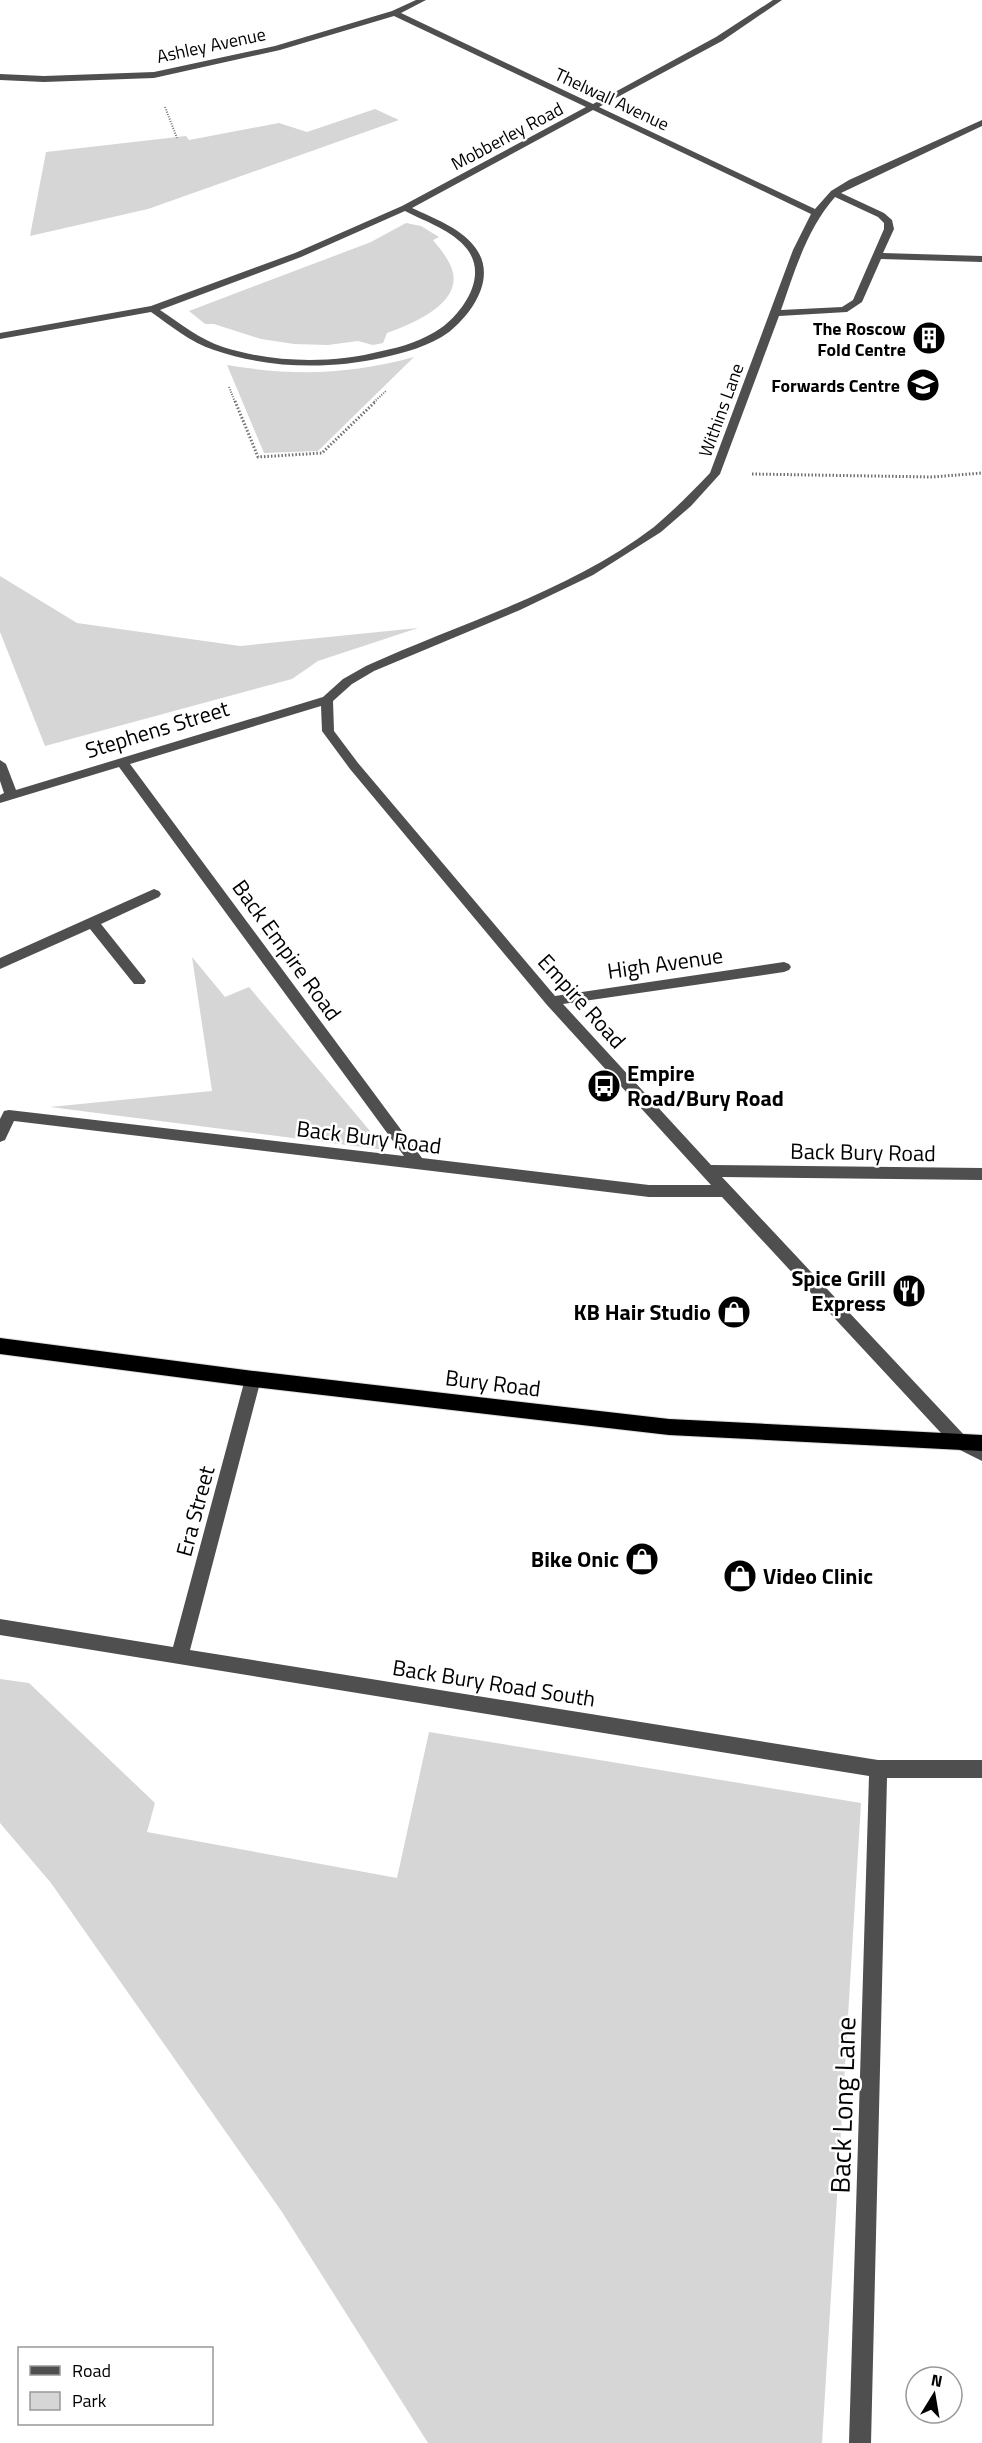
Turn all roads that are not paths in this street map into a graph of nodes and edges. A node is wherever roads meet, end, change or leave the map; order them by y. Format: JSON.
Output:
{"nodes":[{"id":1,"x":422,"y":0,"type":"edge"},
{"id":2,"x":778,"y":0,"type":"edge"},
{"id":3,"x":395,"y":13,"type":"junction"},
{"id":4,"x":0,"y":76,"type":"edge"},
{"id":5,"x":594,"y":108,"type":"junction"},
{"id":6,"x":982,"y":123,"type":"edge"},
{"id":7,"x":834,"y":193,"type":"junction"},
{"id":8,"x":405,"y":208,"type":"junction"},
{"id":9,"x":816,"y":213,"type":"junction"},
{"id":10,"x":877,"y":256,"type":"junction"},
{"id":11,"x":982,"y":259,"type":"edge"},
{"id":12,"x":153,"y":309,"type":"junction"},
{"id":13,"x":775,"y":313,"type":"junction"},
{"id":14,"x":0,"y":336,"type":"edge"},
{"id":15,"x":327,"y":700,"type":"junction"},
{"id":16,"x":122,"y":762,"type":"junction"},
{"id":17,"x":0,"y":764,"type":"edge"},
{"id":18,"x":5,"y":797,"type":"edge"},
{"id":19,"x":154,"y":894,"type":"dead end"},
{"id":20,"x":92,"y":922,"type":"junction"},
{"id":21,"x":0,"y":964,"type":"edge"},
{"id":22,"x":784,"y":968,"type":"dead end"},
{"id":23,"x":139,"y":981,"type":"dead end"},
{"id":24,"x":552,"y":1001,"type":"junction"},
{"id":25,"x":0,"y":1137,"type":"edge"},
{"id":26,"x":418,"y":1164,"type":"junction"},
{"id":27,"x":706,"y":1171,"type":"junction"},
{"id":28,"x":982,"y":1174,"type":"edge"},
{"id":29,"x":725,"y":1191,"type":"junction"},
{"id":30,"x":0,"y":1346,"type":"edge"},
{"id":31,"x":253,"y":1379,"type":"junction"},
{"id":32,"x":960,"y":1443,"type":"junction"},
{"id":33,"x":982,"y":1443,"type":"edge"},
{"id":34,"x":982,"y":1454,"type":"edge"},
{"id":35,"x":0,"y":1627,"type":"edge"},
{"id":36,"x":180,"y":1655,"type":"junction"},
{"id":37,"x":878,"y":1769,"type":"junction"},
{"id":38,"x":982,"y":1769,"type":"edge"},
{"id":39,"x":860,"y":2443,"type":"edge"}],
"edges":[{"from":1,"to":3,"type":"street","name":"Ashley Avenue"},
{"from":2,"to":5,"type":"street","name":"Mobberley Road"},
{"from":3,"to":4,"type":"street","name":"Ashley Avenue"},
{"from":3,"to":5,"type":"street","name":"Thelwall Avenue"},
{"from":5,"to":8,"type":"street","name":"Mobberley Road"},
{"from":5,"to":9,"type":"street","name":"Thelwall Avenue"},
{"from":6,"to":7,"type":"street","name":"Withins Lane"},
{"from":7,"to":9,"type":"street","name":"Withins Lane"},
{"from":7,"to":10,"type":"street"},
{"from":8,"to":12,"type":"street","name":"Mobberley Road"},
{"from":8,"to":12,"type":"street"},
{"from":9,"to":13,"type":"street","name":"Withins Lane"},
{"from":10,"to":11,"type":"street"},
{"from":10,"to":13,"type":"street"},
{"from":12,"to":14,"type":"street","name":"Mobberley Road"},
{"from":13,"to":15,"type":"street","name":"Withins Lane"},
{"from":15,"to":16,"type":"street","name":"Stephens Street"},
{"from":15,"to":24,"type":"street","name":"Empire Road"},
{"from":16,"to":18,"type":"street","name":"Stephens Street"},
{"from":16,"to":26,"type":"street","name":"Back Empire Road"},
{"from":17,"to":18,"type":"street"},
{"from":19,"to":20,"type":"street"},
{"from":20,"to":21,"type":"street"},
{"from":20,"to":23,"type":"street"},
{"from":22,"to":24,"type":"street","name":"High Avenue"},
{"from":24,"to":27,"type":"street","name":"Empire Road"},
{"from":25,"to":26,"type":"street","name":"Back Bury Road"},
{"from":26,"to":29,"type":"street","name":"Back Bury Road"},
{"from":27,"to":28,"type":"street","name":"Back Bury Road"},
{"from":27,"to":29,"type":"street","name":"Empire Road"},
{"from":29,"to":32,"type":"street","name":"Empire Road"},
{"from":30,"to":31,"type":"highway","name":"Bury Road"},
{"from":31,"to":32,"type":"highway","name":"Bury Road"},
{"from":31,"to":36,"type":"street","name":"Era Street"},
{"from":32,"to":33,"type":"highway","name":"Bury Road"},
{"from":32,"to":34,"type":"street"},
{"from":35,"to":36,"type":"street","name":"Back Bury Road South"},
{"from":36,"to":37,"type":"street","name":"Back Bury Road South"},
{"from":37,"to":38,"type":"street","name":"Back Bury Road South"},
{"from":37,"to":39,"type":"street","name":"Back Long Lane"}]}
